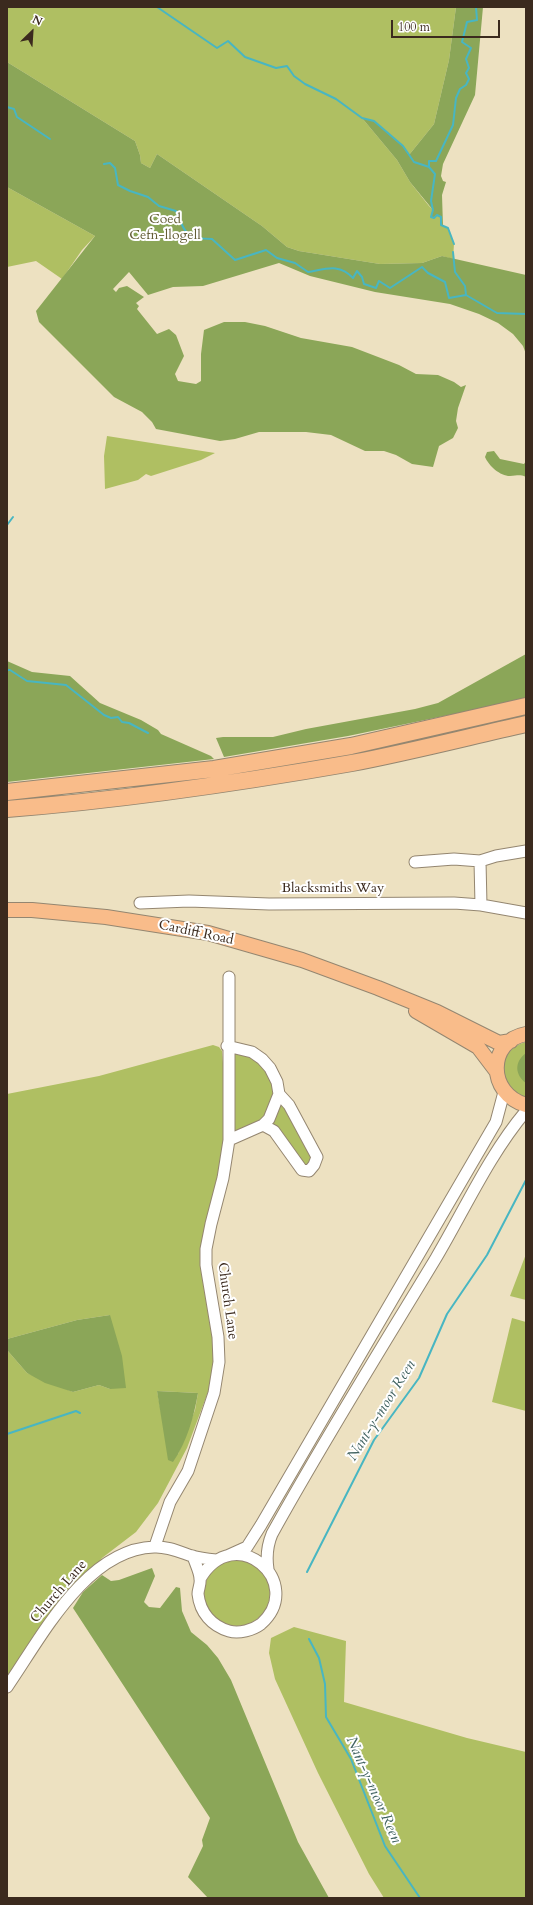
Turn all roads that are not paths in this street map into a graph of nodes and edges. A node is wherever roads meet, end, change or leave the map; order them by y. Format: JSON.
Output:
{"nodes":[{"id":1,"x":526,"y":706,"type":"edge"},
{"id":2,"x":526,"y":724,"type":"edge"},
{"id":3,"x":7,"y":792,"type":"edge"},
{"id":4,"x":7,"y":809,"type":"edge"},
{"id":5,"x":526,"y":851,"type":"edge"},
{"id":6,"x":480,"y":861,"type":"junction"},
{"id":7,"x":415,"y":862,"type":"dead end"},
{"id":8,"x":140,"y":903,"type":"dead end"},
{"id":9,"x":481,"y":905,"type":"junction"},
{"id":10,"x":7,"y":910,"type":"edge"},
{"id":11,"x":526,"y":913,"type":"edge"},
{"id":12,"x":229,"y":977,"type":"dead end"},
{"id":13,"x":378,"y":988,"type":"junction"},
{"id":14,"x":526,"y":1034,"type":"edge"},
{"id":15,"x":511,"y":1041,"type":"junction"},
{"id":16,"x":227,"y":1046,"type":"junction"},
{"id":17,"x":496,"y":1072,"type":"junction"},
{"id":18,"x":504,"y":1092,"type":"junction"},
{"id":19,"x":280,"y":1094,"type":"junction"},
{"id":20,"x":526,"y":1105,"type":"edge"},
{"id":21,"x":526,"y":1111,"type":"edge"},
{"id":22,"x":263,"y":1125,"type":"junction"},
{"id":23,"x":229,"y":1140,"type":"junction"},
{"id":24,"x":155,"y":1546,"type":"junction"},
{"id":25,"x":193,"y":1556,"type":"junction"},
{"id":26,"x":227,"y":1556,"type":"junction"},
{"id":27,"x":216,"y":1560,"type":"junction"},
{"id":28,"x":268,"y":1570,"type":"junction"},
{"id":29,"x":200,"y":1580,"type":"junction"},
{"id":30,"x":7,"y":1687,"type":"edge"}],
"edges":[{"from":1,"to":3,"type":"highway"},
{"from":2,"to":4,"type":"highway"},
{"from":5,"to":6,"type":"street"},
{"from":6,"to":7,"type":"street"},
{"from":6,"to":9,"type":"street"},
{"from":8,"to":9,"type":"street","name":"Blacksmiths Way"},
{"from":9,"to":11,"type":"street","name":"Blacksmiths Way"},
{"from":10,"to":13,"type":"main road","name":"Cardiff Road"},
{"from":12,"to":16,"type":"street","name":"Church Lane"},
{"from":13,"to":15,"type":"main road","name":"Cardiff Road"},
{"from":13,"to":17,"type":"main road","name":"Cardiff Road"},
{"from":14,"to":15,"type":"main road"},
{"from":15,"to":17,"type":"main road"},
{"from":16,"to":19,"type":"street"},
{"from":16,"to":23,"type":"street","name":"Church Lane"},
{"from":17,"to":18,"type":"main road","name":"Cardiff Road"},
{"from":18,"to":20,"type":"main road"},
{"from":18,"to":26,"type":"street"},
{"from":19,"to":22,"type":"street"},
{"from":19,"to":22,"type":"street"},
{"from":21,"to":28,"type":"street"},
{"from":22,"to":23,"type":"street"},
{"from":23,"to":24,"type":"street","name":"Church Lane"},
{"from":24,"to":25,"type":"street","name":"Church Lane"},
{"from":24,"to":30,"type":"street","name":"Church Lane"},
{"from":25,"to":27,"type":"street","name":"Church Lane"},
{"from":25,"to":29,"type":"street"},
{"from":26,"to":27,"type":"street"},
{"from":26,"to":28,"type":"street"},
{"from":27,"to":29,"type":"street"},
{"from":28,"to":29,"type":"street"}]}
